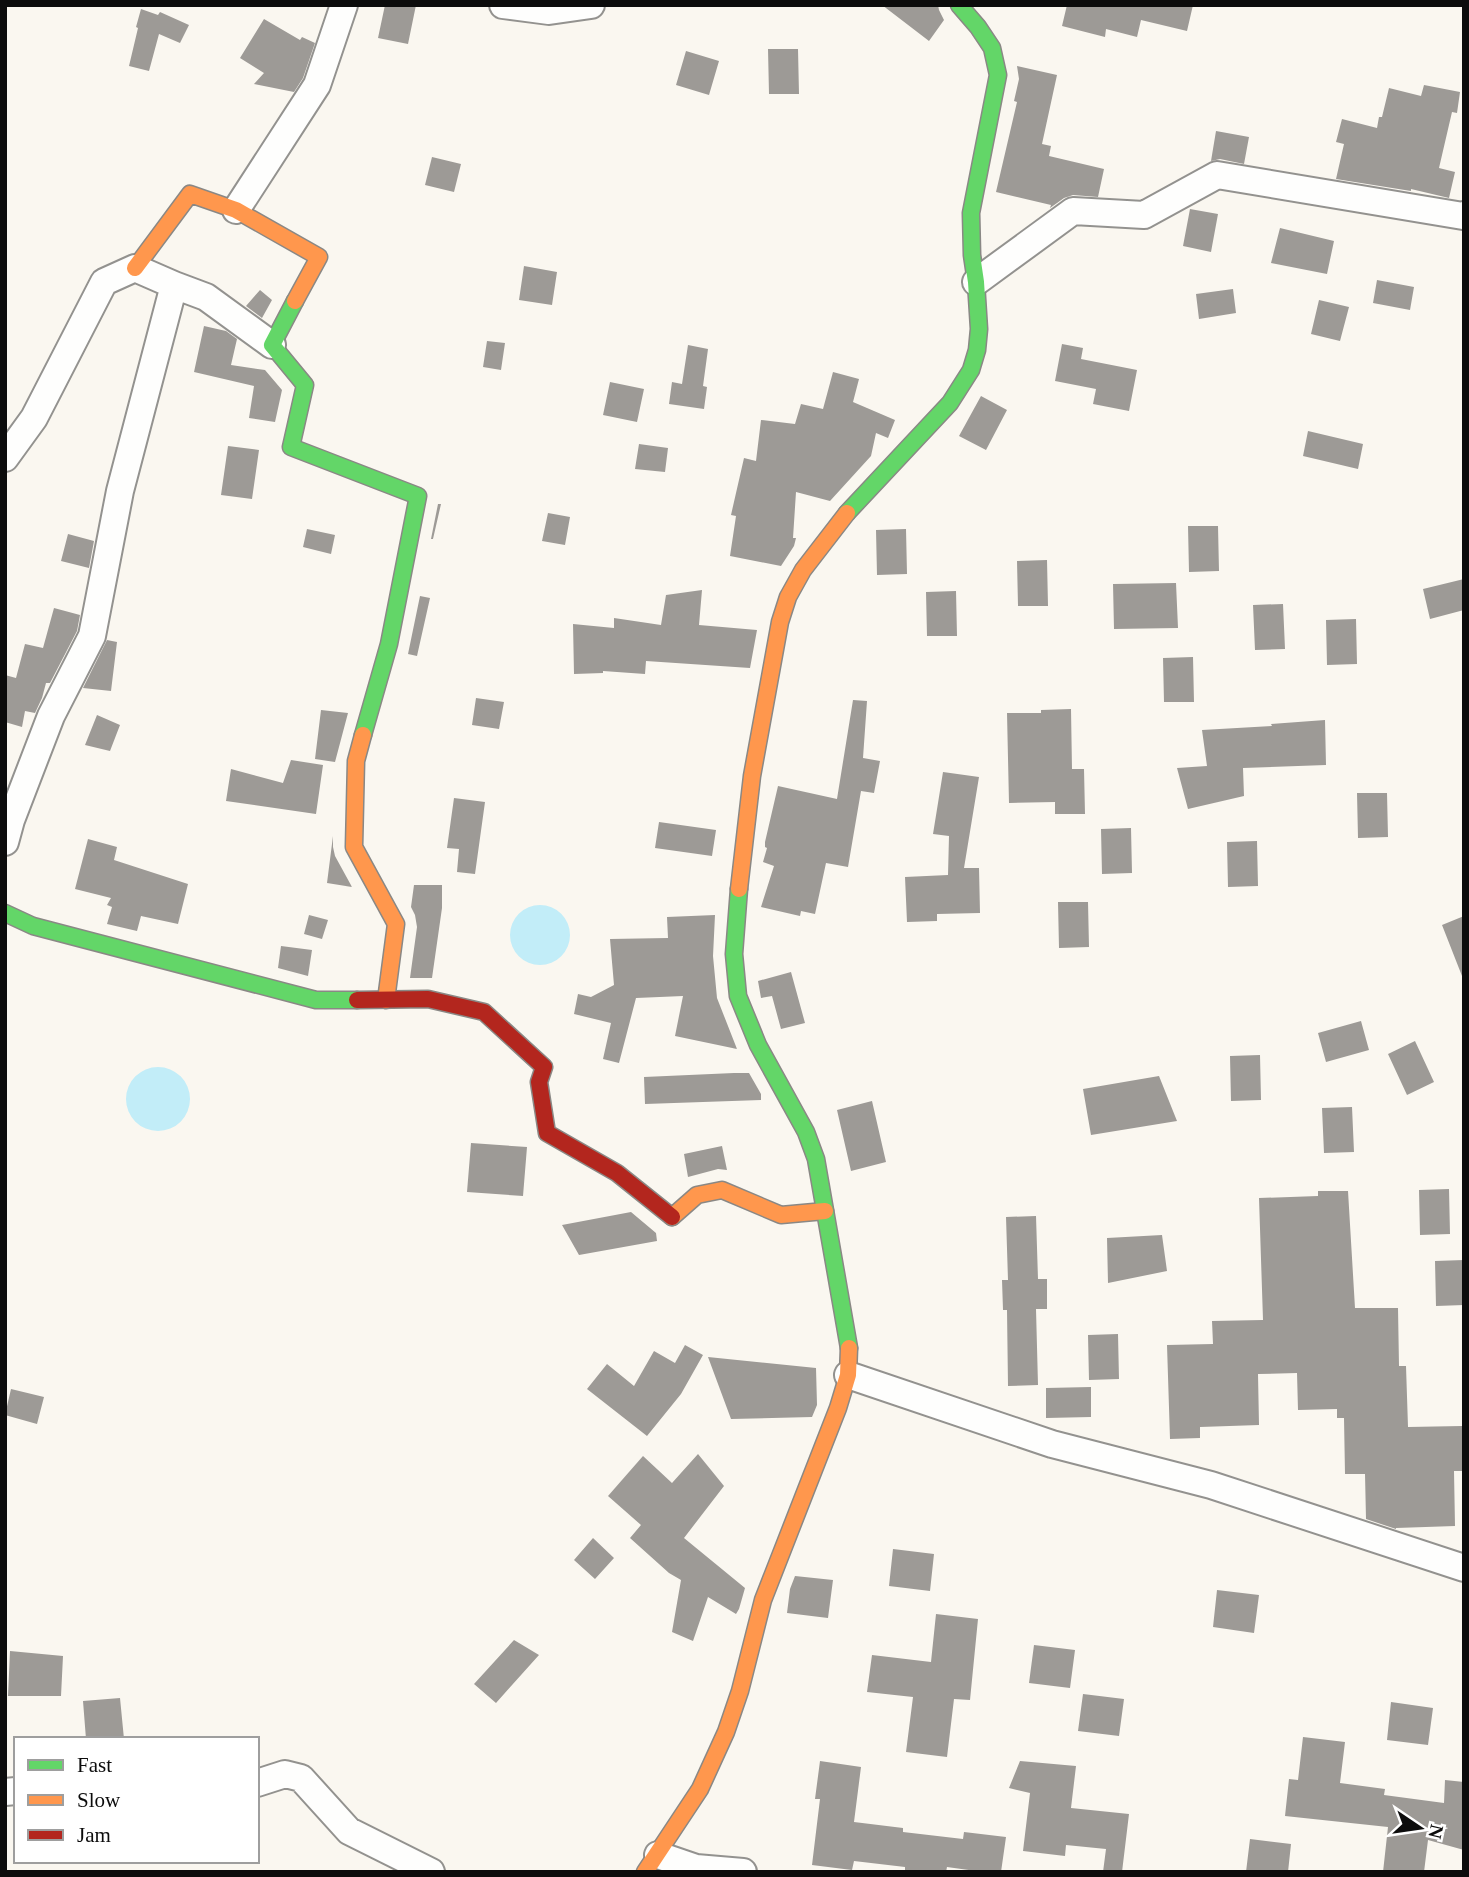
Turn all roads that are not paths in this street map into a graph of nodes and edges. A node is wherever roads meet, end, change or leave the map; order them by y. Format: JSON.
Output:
{"nodes":[{"id":1,"x":344,"y":5,"type":"edge"},
{"id":2,"x":503,"y":5,"type":"edge"},
{"id":3,"x":591,"y":5,"type":"edge"},
{"id":4,"x":958,"y":5,"type":"edge"},
{"id":5,"x":236,"y":210,"type":"junction"},
{"id":6,"x":1464,"y":215,"type":"edge"},
{"id":7,"x":135,"y":268,"type":"junction"},
{"id":8,"x":976,"y":282,"type":"junction"},
{"id":9,"x":174,"y":285,"type":"junction"},
{"id":10,"x":272,"y":345,"type":"junction"},
{"id":11,"x":5,"y":458,"type":"edge"},
{"id":12,"x":5,"y":842,"type":"edge"},
{"id":13,"x":5,"y":913,"type":"edge"},
{"id":14,"x":386,"y":1000,"type":"junction"},
{"id":15,"x":825,"y":1211,"type":"junction"},
{"id":16,"x":848,"y":1375,"type":"junction"},
{"id":17,"x":1464,"y":1568,"type":"edge"},
{"id":18,"x":259,"y":1782,"type":"edge"},
{"id":19,"x":651,"y":1863,"type":"edge"},
{"id":20,"x":431,"y":1872,"type":"edge"},
{"id":21,"x":744,"y":1872,"type":"edge"}],
"edges":[{"from":1,"to":5,"type":"street"},
{"from":2,"to":3,"type":"street"},
{"from":4,"to":8,"type":"street"},
{"from":5,"to":7,"type":"street"},
{"from":5,"to":10,"type":"street"},
{"from":6,"to":8,"type":"street"},
{"from":7,"to":9,"type":"street"},
{"from":7,"to":11,"type":"street"},
{"from":8,"to":15,"type":"street"},
{"from":9,"to":10,"type":"street"},
{"from":9,"to":12,"type":"street"},
{"from":10,"to":14,"type":"street"},
{"from":13,"to":14,"type":"street"},
{"from":14,"to":15,"type":"street"},
{"from":15,"to":16,"type":"street"},
{"from":16,"to":17,"type":"street"},
{"from":16,"to":19,"type":"street"},
{"from":18,"to":20,"type":"street"},
{"from":19,"to":21,"type":"street"}]}
